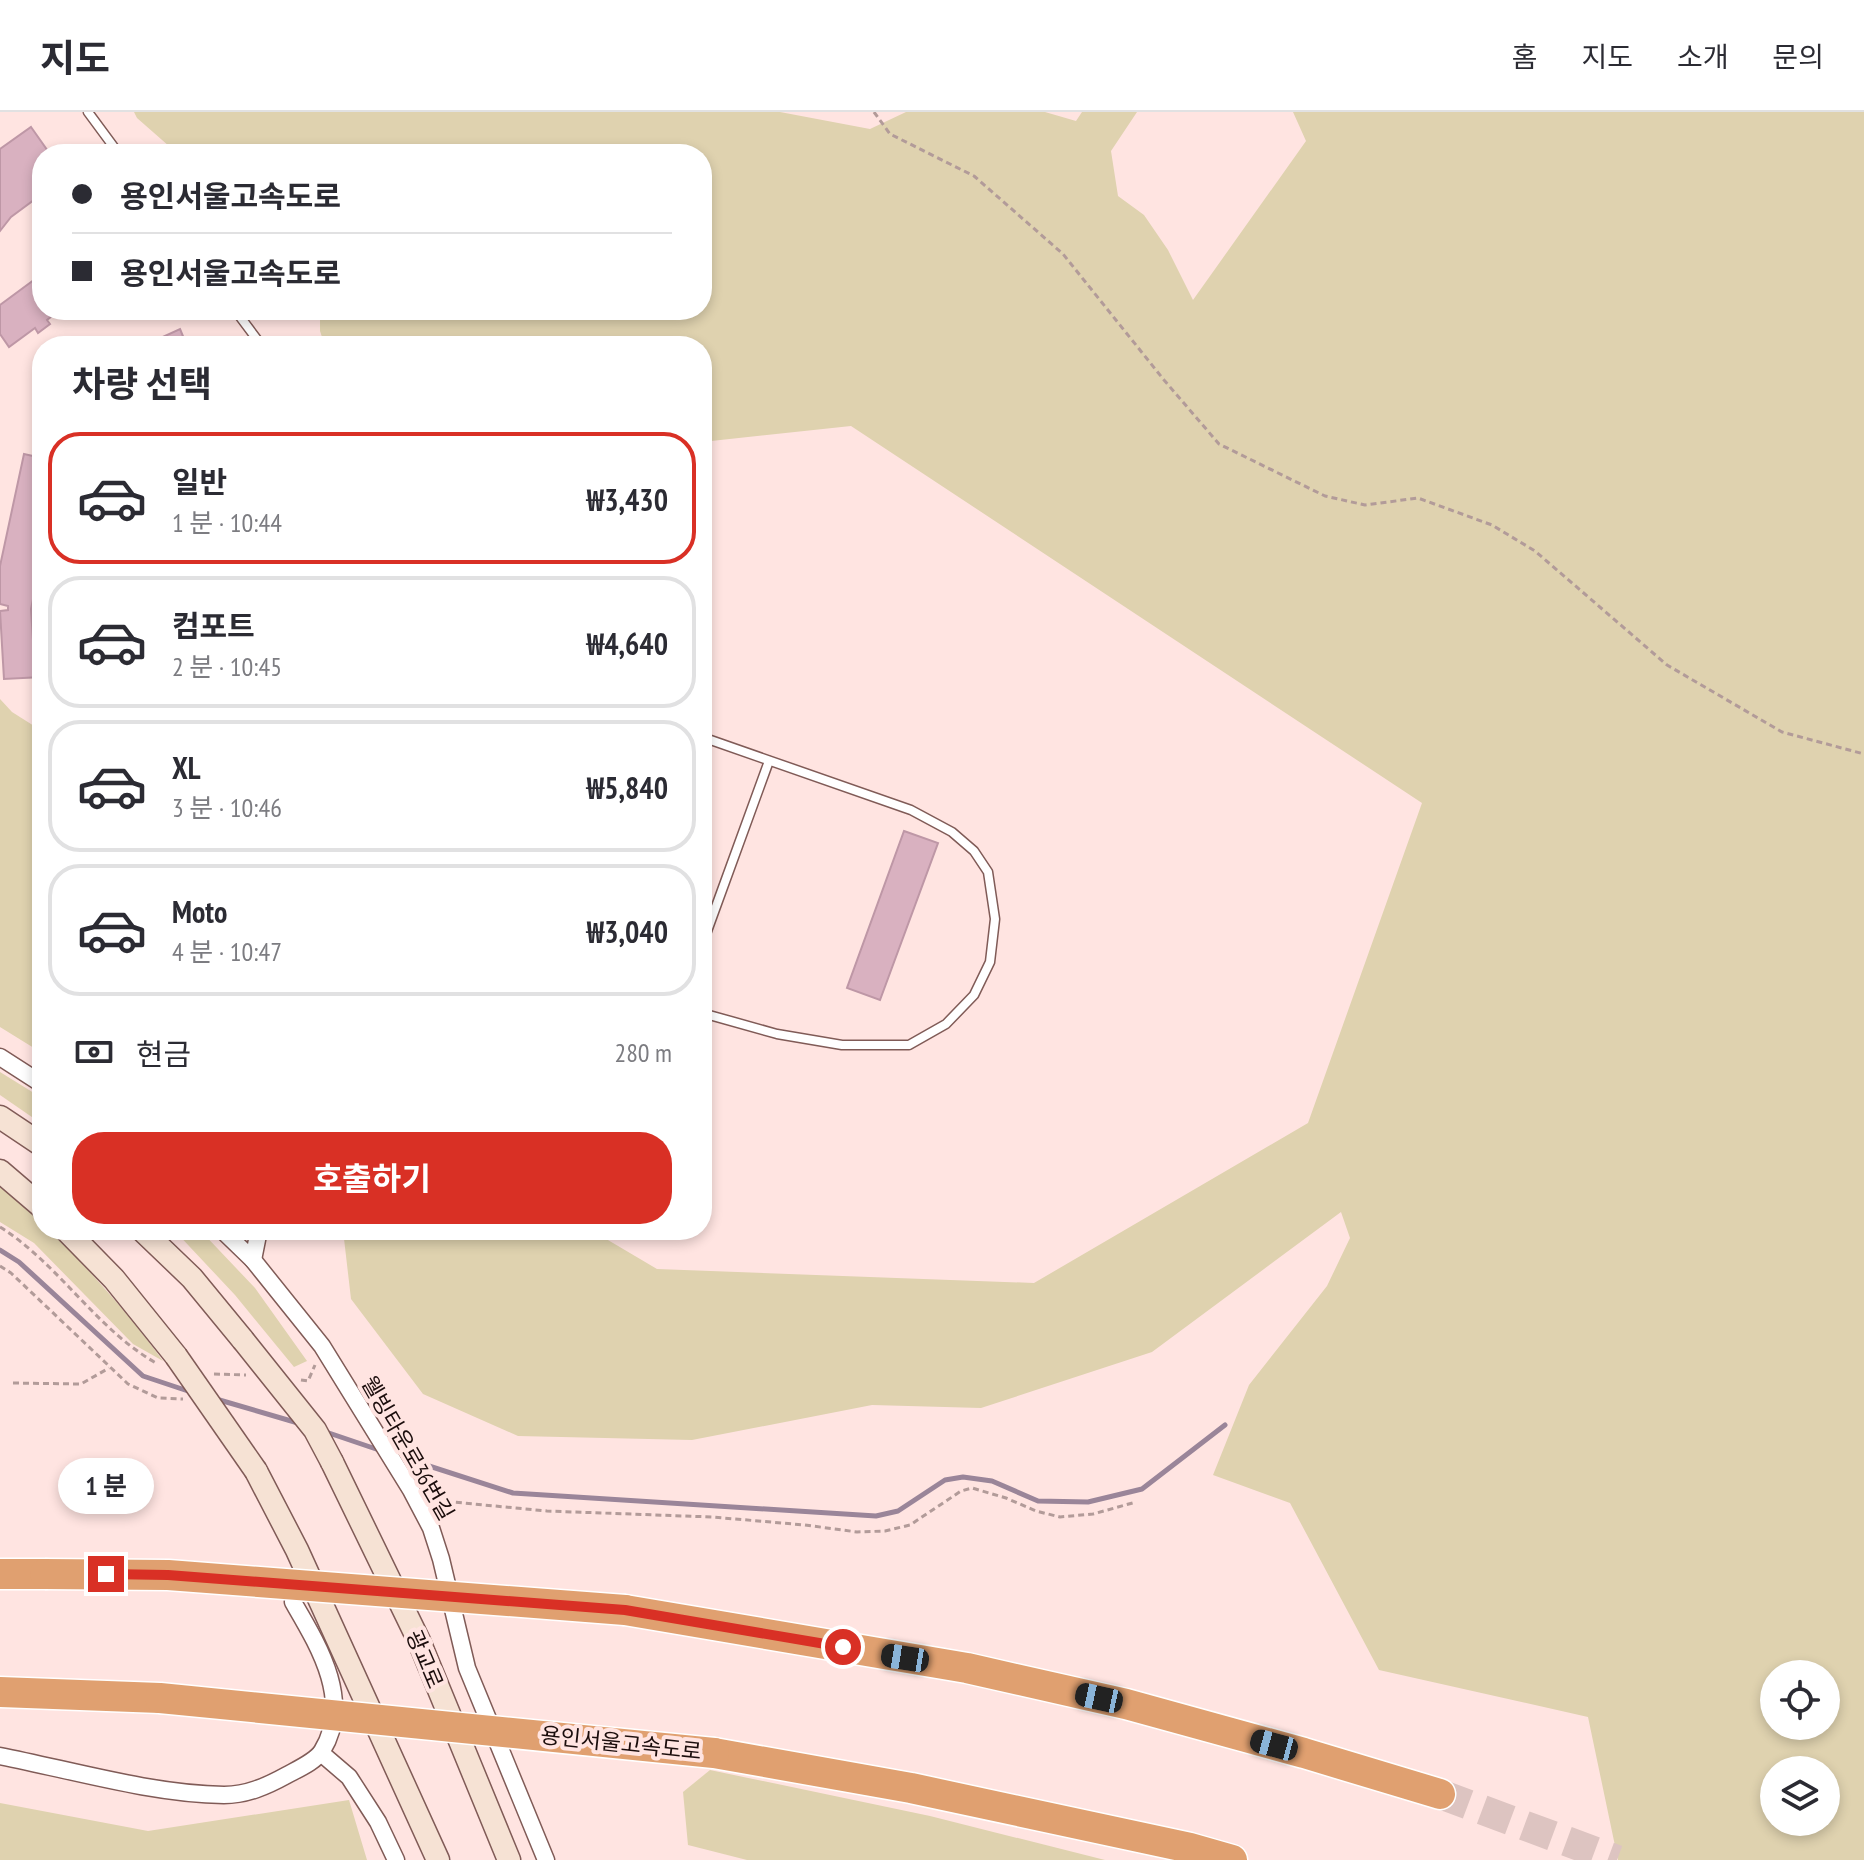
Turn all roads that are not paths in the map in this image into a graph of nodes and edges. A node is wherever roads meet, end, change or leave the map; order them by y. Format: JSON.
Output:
{"nodes":[{"id":1,"x":88,"y":112,"type":"edge"},
{"id":2,"x":112,"y":144,"type":"edge"},
{"id":3,"x":712,"y":741,"type":"edge"},
{"id":4,"x":769,"y":761,"type":"junction"},
{"id":5,"x":712,"y":918,"type":"edge"},
{"id":6,"x":712,"y":1016,"type":"edge"},
{"id":7,"x":0,"y":1057,"type":"edge"},
{"id":8,"x":32,"y":1078,"type":"edge"},
{"id":9,"x":0,"y":1117,"type":"edge"},
{"id":10,"x":32,"y":1138,"type":"edge"},
{"id":11,"x":0,"y":1171,"type":"edge"},
{"id":12,"x":32,"y":1198,"type":"edge"},
{"id":13,"x":76,"y":1240,"type":"edge"},
{"id":14,"x":152,"y":1240,"type":"edge"},
{"id":15,"x":232,"y":1240,"type":"edge"},
{"id":16,"x":257,"y":1240,"type":"edge"},
{"id":17,"x":253,"y":1260,"type":"junction"},
{"id":18,"x":0,"y":1574,"type":"edge"},
{"id":19,"x":293,"y":1602,"type":"dead end"},
{"id":20,"x":0,"y":1692,"type":"edge"},
{"id":21,"x":321,"y":1753,"type":"junction"},
{"id":22,"x":0,"y":1756,"type":"edge"},
{"id":23,"x":1440,"y":1794,"type":"tunnel mouth"},
{"id":24,"x":396,"y":1860,"type":"edge"},
{"id":25,"x":438,"y":1860,"type":"edge"},
{"id":26,"x":509,"y":1860,"type":"edge"},
{"id":27,"x":546,"y":1860,"type":"edge"},
{"id":28,"x":1232,"y":1860,"type":"edge"}],
"edges":[{"from":1,"to":2,"type":"lane"},
{"from":3,"to":4,"type":"lane"},
{"from":4,"to":5,"type":"lane"},
{"from":4,"to":6,"type":"lane"},
{"from":7,"to":8,"type":"street"},
{"from":9,"to":10,"type":"main road"},
{"from":11,"to":12,"type":"main road"},
{"from":13,"to":25,"type":"main road","bridge":true},
{"from":14,"to":26,"type":"main road","name":"광교로","bridge":true},
{"from":15,"to":17,"type":"street","name":"웰빙타운로36번길"},
{"from":16,"to":17,"type":"street"},
{"from":17,"to":27,"type":"street","name":"웰빙타운로36번길"},
{"from":18,"to":23,"type":"highway","bridge":true},
{"from":19,"to":21,"type":"street"},
{"from":20,"to":28,"type":"highway","name":"용인서울고속도로","bridge":true},
{"from":21,"to":22,"type":"street"},
{"from":21,"to":24,"type":"street"}]}
